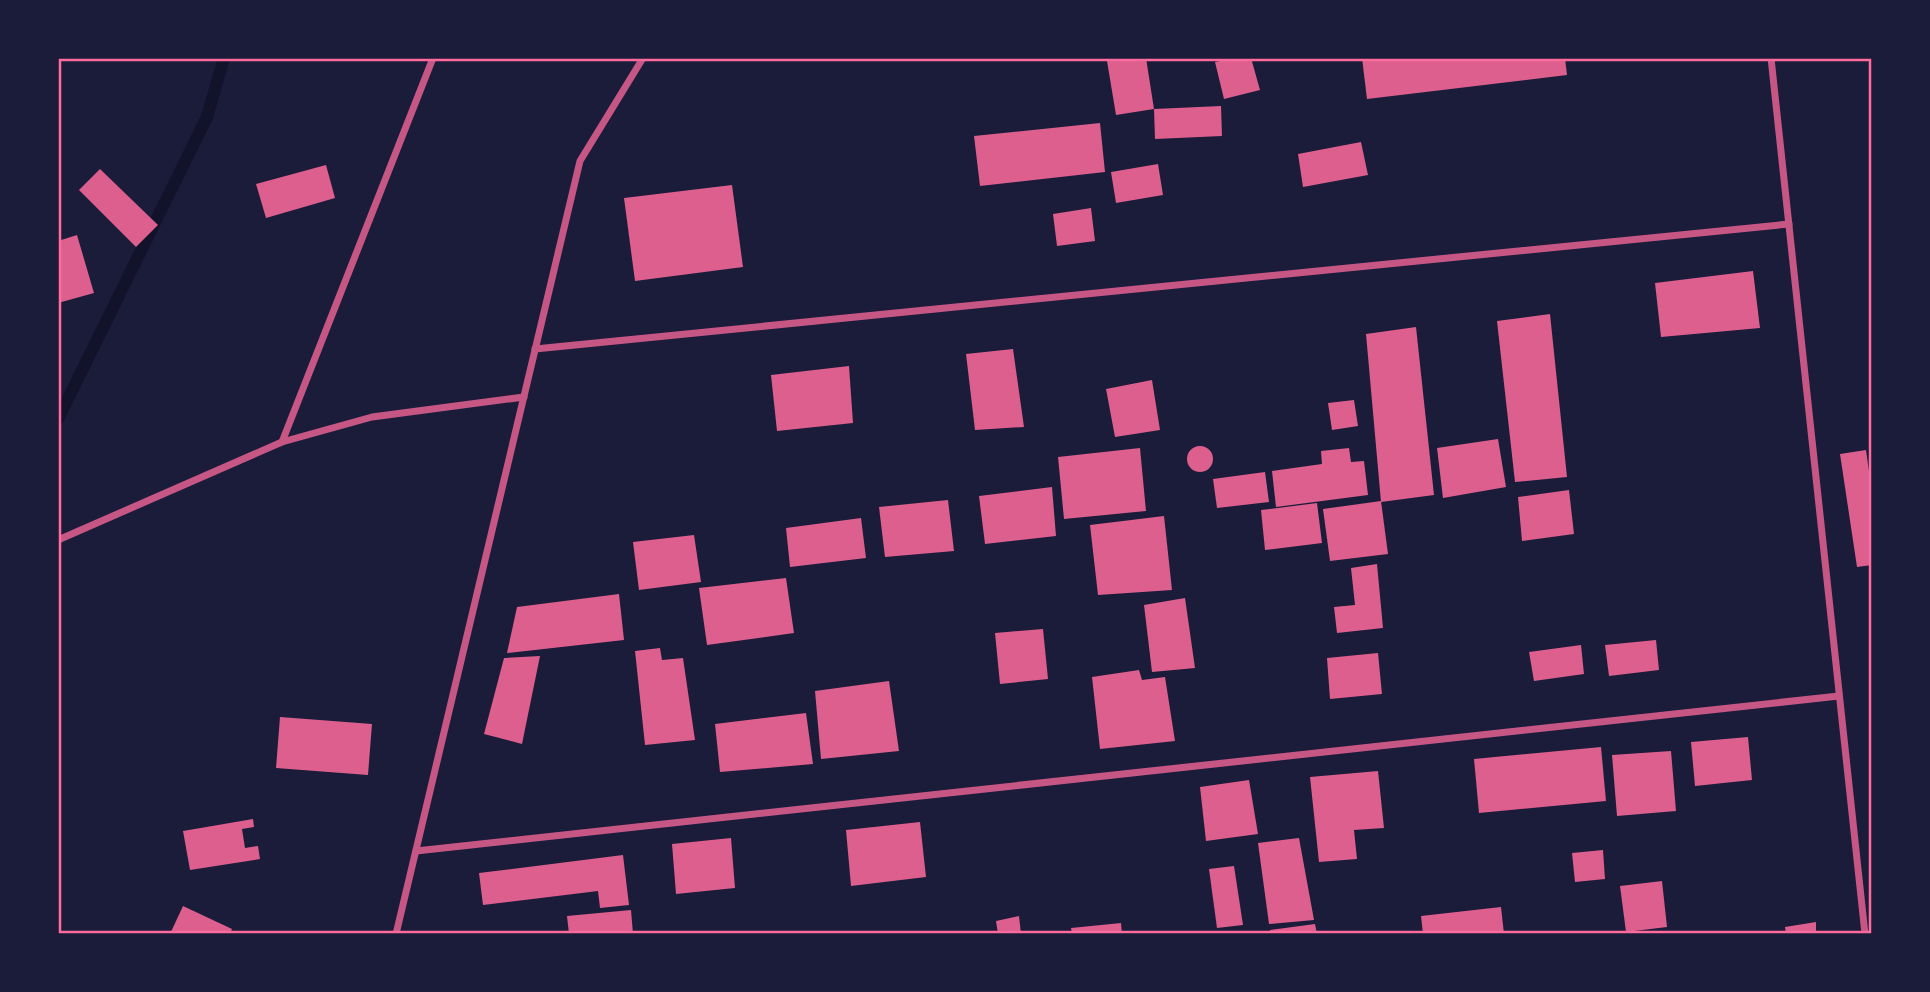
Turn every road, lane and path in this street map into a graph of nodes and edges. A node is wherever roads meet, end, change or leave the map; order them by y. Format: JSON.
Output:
{"nodes":[{"id":1,"x":433,"y":58,"type":"edge"},
{"id":2,"x":643,"y":58,"type":"edge"},
{"id":3,"x":1771,"y":58,"type":"edge"},
{"id":4,"x":1789,"y":224,"type":"junction"},
{"id":5,"x":535,"y":349,"type":"junction"},
{"id":6,"x":524,"y":397,"type":"junction"},
{"id":7,"x":282,"y":442,"type":"junction"},
{"id":8,"x":58,"y":540,"type":"edge"},
{"id":9,"x":1839,"y":696,"type":"junction"},
{"id":10,"x":416,"y":851,"type":"junction"},
{"id":11,"x":396,"y":934,"type":"edge"},
{"id":12,"x":1865,"y":934,"type":"edge"}],
"edges":[{"from":1,"to":7,"type":"street"},
{"from":2,"to":5,"type":"street"},
{"from":3,"to":4,"type":"street"},
{"from":4,"to":5,"type":"street"},
{"from":4,"to":9,"type":"street"},
{"from":5,"to":6,"type":"street"},
{"from":6,"to":7,"type":"street"},
{"from":6,"to":10,"type":"street"},
{"from":7,"to":8,"type":"street"},
{"from":9,"to":10,"type":"street"},
{"from":9,"to":12,"type":"street"},
{"from":10,"to":11,"type":"street"}]}
